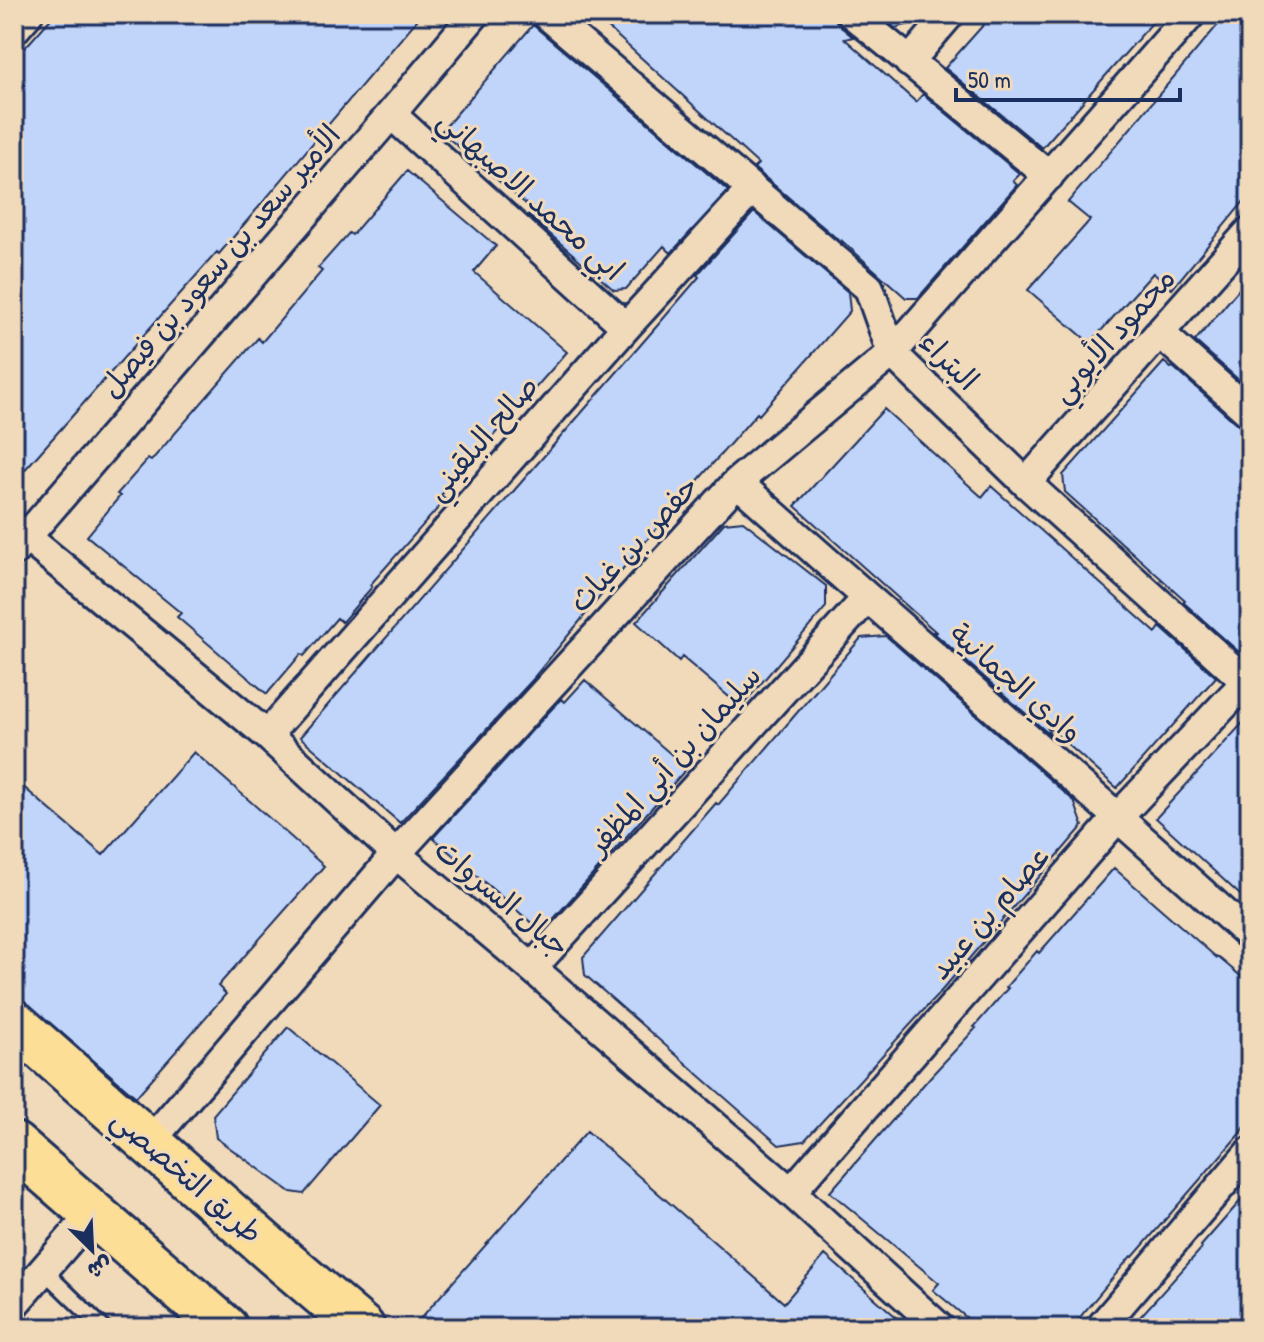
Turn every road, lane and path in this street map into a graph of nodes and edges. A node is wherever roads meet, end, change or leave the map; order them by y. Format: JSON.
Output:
{"nodes":[{"id":1,"x":28,"y":14,"type":"edge"},
{"id":2,"x":475,"y":14,"type":"edge"},
{"id":3,"x":546,"y":14,"type":"edge"},
{"id":4,"x":852,"y":14,"type":"edge"},
{"id":5,"x":950,"y":14,"type":"edge"},
{"id":6,"x":1191,"y":14,"type":"edge"},
{"id":7,"x":14,"y":30,"type":"edge"},
{"id":8,"x":909,"y":62,"type":"junction"},
{"id":9,"x":391,"y":114,"type":"junction"},
{"id":10,"x":1049,"y":176,"type":"junction"},
{"id":11,"x":752,"y":189,"type":"junction"},
{"id":12,"x":1250,"y":231,"type":"edge"},
{"id":13,"x":626,"y":327,"type":"junction"},
{"id":14,"x":1160,"y":333,"type":"junction"},
{"id":15,"x":892,"y":353,"type":"junction"},
{"id":16,"x":1250,"y":413,"type":"edge"},
{"id":17,"x":737,"y":482,"type":"junction"},
{"id":18,"x":1026,"y":483,"type":"junction"},
{"id":19,"x":18,"y":538,"type":"edge"},
{"id":20,"x":867,"y":598,"type":"junction"},
{"id":21,"x":1248,"y":683,"type":"edge"},
{"id":22,"x":267,"y":735,"type":"junction"},
{"id":23,"x":1119,"y":816,"type":"junction"},
{"id":24,"x":396,"y":854,"type":"junction"},
{"id":25,"x":1250,"y":936,"type":"edge"},
{"id":26,"x":532,"y":968,"type":"junction"},
{"id":27,"x":14,"y":1023,"type":"edge"},
{"id":28,"x":149,"y":1143,"type":"junction"},
{"id":29,"x":14,"y":1145,"type":"edge"},
{"id":30,"x":1250,"y":1152,"type":"edge"},
{"id":31,"x":791,"y":1192,"type":"junction"},
{"id":32,"x":92,"y":1214,"type":"junction"},
{"id":33,"x":43,"y":1270,"type":"junction"},
{"id":34,"x":14,"y":1304,"type":"edge"},
{"id":35,"x":103,"y":1328,"type":"edge"},
{"id":36,"x":225,"y":1328,"type":"edge"},
{"id":37,"x":362,"y":1328,"type":"edge"},
{"id":38,"x":940,"y":1328,"type":"edge"},
{"id":39,"x":1100,"y":1328,"type":"edge"}],
"edges":[{"from":1,"to":7,"type":"street"},
{"from":2,"to":9,"type":"street","name":"الأمير سعد بن سعود بن فيصل"},
{"from":3,"to":11,"type":"street","name":"البتراء"},
{"from":4,"to":8,"type":"street"},
{"from":5,"to":8,"type":"street"},
{"from":6,"to":10,"type":"street","name":"حفص بن غياث"},
{"from":8,"to":10,"type":"street"},
{"from":9,"to":13,"type":"street","name":"ابي محمد الاصبهاني"},
{"from":9,"to":19,"type":"street","name":"الأمير سعد بن سعود بن فيصل"},
{"from":10,"to":15,"type":"street","name":"حفص بن غياث"},
{"from":11,"to":13,"type":"street","name":"صالح البلقيني"},
{"from":11,"to":15,"type":"street","name":"البتراء"},
{"from":12,"to":14,"type":"street","name":"محمود الأيوبي"},
{"from":13,"to":22,"type":"street","name":"صالح البلقيني"},
{"from":14,"to":16,"type":"street"},
{"from":14,"to":18,"type":"street","name":"محمود الأيوبي"},
{"from":15,"to":17,"type":"street","name":"حفص بن غياث"},
{"from":15,"to":18,"type":"street","name":"البتراء"},
{"from":17,"to":20,"type":"street","name":"وادي الجمانية"},
{"from":17,"to":24,"type":"street","name":"حفص بن غياث"},
{"from":18,"to":21,"type":"street","name":"البتراء"},
{"from":19,"to":22,"type":"street","name":"جبال السروات"},
{"from":20,"to":23,"type":"street","name":"وادي الجمانية"},
{"from":20,"to":26,"type":"street","name":"سليمان بن أبي المظفر"},
{"from":21,"to":23,"type":"street","name":"عصام بن عبيد"},
{"from":22,"to":24,"type":"street","name":"جبال السروات"},
{"from":23,"to":25,"type":"street","name":"وادي الجمانية"},
{"from":23,"to":31,"type":"street","name":"عصام بن عبيد"},
{"from":24,"to":26,"type":"street","name":"جبال السروات"},
{"from":24,"to":28,"type":"street","name":"حفص بن غياث"},
{"from":26,"to":31,"type":"street","name":"جبال السروات"},
{"from":27,"to":28,"type":"main road","name":"طريق التخصصي"},
{"from":28,"to":37,"type":"main road","name":"طريق التخصصي"},
{"from":29,"to":32,"type":"main road"},
{"from":30,"to":39,"type":"street"},
{"from":31,"to":38,"type":"street","name":"جبال السروات"},
{"from":32,"to":33,"type":"street"},
{"from":32,"to":36,"type":"main road"},
{"from":33,"to":34,"type":"street"},
{"from":33,"to":35,"type":"lane"}]}
